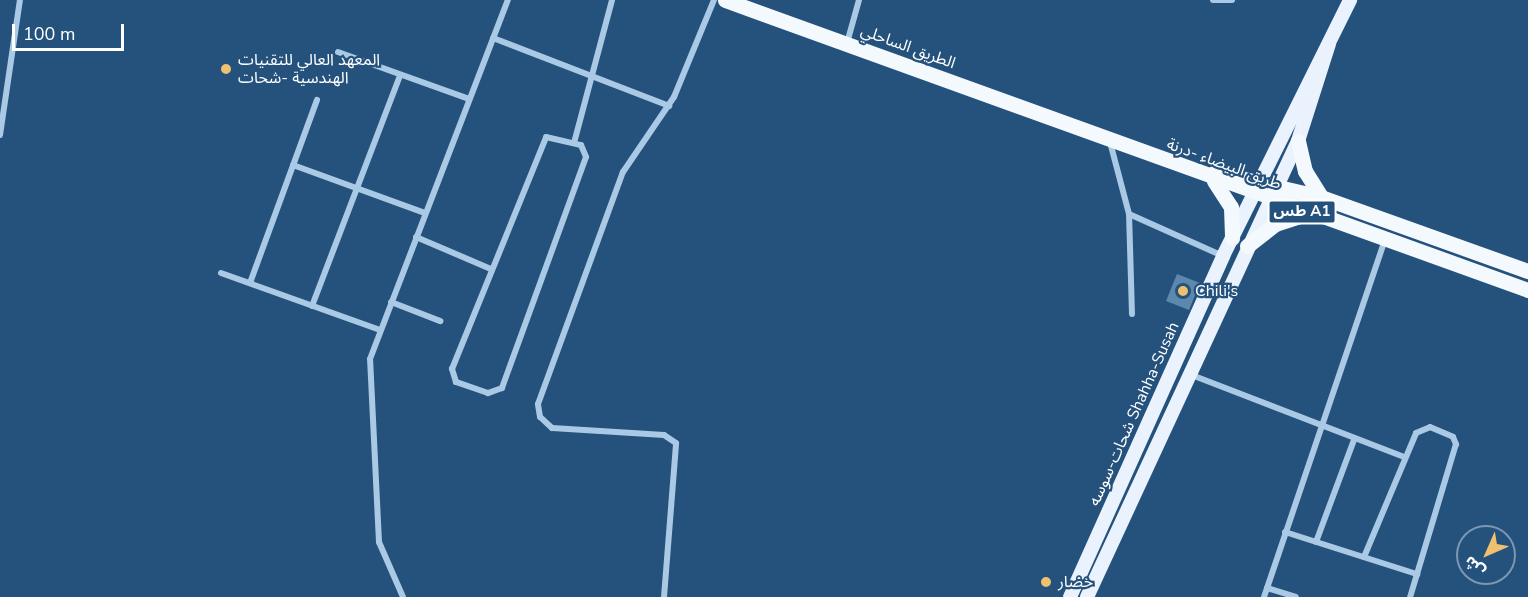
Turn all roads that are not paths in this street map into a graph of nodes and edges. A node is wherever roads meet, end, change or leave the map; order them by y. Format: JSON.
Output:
{"nodes":[{"id":1,"x":20,"y":0,"type":"edge"},
{"id":2,"x":508,"y":0,"type":"edge"},
{"id":3,"x":612,"y":0,"type":"edge"},
{"id":4,"x":714,"y":0,"type":"edge"},
{"id":5,"x":725,"y":0,"type":"edge"},
{"id":6,"x":859,"y":0,"type":"edge"},
{"id":7,"x":1213,"y":0,"type":"edge"},
{"id":8,"x":1232,"y":0,"type":"edge"},
{"id":9,"x":1350,"y":0,"type":"edge"},
{"id":10,"x":493,"y":39,"type":"junction"},
{"id":11,"x":1330,"y":39,"type":"junction"},
{"id":12,"x":847,"y":44,"type":"junction"},
{"id":13,"x":338,"y":52,"type":"dead end"},
{"id":14,"x":400,"y":75,"type":"junction"},
{"id":15,"x":592,"y":76,"type":"junction"},
{"id":16,"x":469,"y":99,"type":"junction"},
{"id":17,"x":316,"y":100,"type":"dead end"},
{"id":18,"x":669,"y":106,"type":"junction"},
{"id":19,"x":1079,"y":128,"type":"junction"},
{"id":20,"x":0,"y":135,"type":"edge"},
{"id":21,"x":1110,"y":141,"type":"junction"},
{"id":22,"x":1298,"y":141,"type":"junction"},
{"id":23,"x":574,"y":143,"type":"junction"},
{"id":24,"x":293,"y":165,"type":"junction"},
{"id":25,"x":1215,"y":181,"type":"junction"},
{"id":26,"x":1278,"y":184,"type":"junction"},
{"id":27,"x":1258,"y":188,"type":"junction"},
{"id":28,"x":358,"y":189,"type":"junction"},
{"id":29,"x":1321,"y":197,"type":"junction"},
{"id":30,"x":1270,"y":200,"type":"junction"},
{"id":31,"x":425,"y":213,"type":"junction"},
{"id":32,"x":1129,"y":214,"type":"junction"},
{"id":33,"x":1309,"y":214,"type":"junction"},
{"id":34,"x":416,"y":237,"type":"junction"},
{"id":35,"x":1232,"y":238,"type":"junction"},
{"id":36,"x":1385,"y":239,"type":"junction"},
{"id":37,"x":1248,"y":246,"type":"junction"},
{"id":38,"x":1223,"y":256,"type":"junction"},
{"id":39,"x":491,"y":268,"type":"junction"},
{"id":40,"x":1528,"y":271,"type":"edge"},
{"id":41,"x":221,"y":273,"type":"dead end"},
{"id":42,"x":250,"y":283,"type":"junction"},
{"id":43,"x":1528,"y":290,"type":"edge"},
{"id":44,"x":391,"y":302,"type":"junction"},
{"id":45,"x":312,"y":306,"type":"junction"},
{"id":46,"x":1131,"y":314,"type":"dead end"},
{"id":47,"x":440,"y":321,"type":"dead end"},
{"id":48,"x":380,"y":330,"type":"junction"},
{"id":49,"x":1188,"y":374,"type":"junction"},
{"id":50,"x":1319,"y":428,"type":"junction"},
{"id":51,"x":1354,"y":440,"type":"junction"},
{"id":52,"x":1404,"y":457,"type":"junction"},
{"id":53,"x":1285,"y":532,"type":"junction"},
{"id":54,"x":1316,"y":542,"type":"junction"},
{"id":55,"x":1364,"y":557,"type":"junction"},
{"id":56,"x":1417,"y":574,"type":"junction"},
{"id":57,"x":1267,"y":588,"type":"junction"},
{"id":58,"x":403,"y":597,"type":"edge"},
{"id":59,"x":664,"y":597,"type":"edge"},
{"id":60,"x":1070,"y":597,"type":"edge"},
{"id":61,"x":1087,"y":597,"type":"edge"},
{"id":62,"x":1264,"y":597,"type":"edge"},
{"id":63,"x":1296,"y":597,"type":"edge"},
{"id":64,"x":1410,"y":597,"type":"edge"}],
"edges":[{"from":1,"to":20,"type":"street"},
{"from":2,"to":10,"type":"street"},
{"from":3,"to":15,"type":"street"},
{"from":4,"to":18,"type":"street"},
{"from":5,"to":12,"type":"highway","name":"الطريق الساحلي","number":"طس A1"},
{"from":6,"to":12,"type":"street"},
{"from":7,"to":8,"type":"street"},
{"from":9,"to":11,"type":"main road"},
{"from":10,"to":15,"type":"street"},
{"from":10,"to":16,"type":"street"},
{"from":11,"to":22,"type":"main road","name":"شحات-سوسه Shahha-Susah"},
{"from":11,"to":27,"type":"main road","name":"شحات-سوسه Shahha-Susah"},
{"from":12,"to":19,"type":"highway","name":"الطريق الساحلي","number":"طس A1"},
{"from":13,"to":14,"type":"street"},
{"from":14,"to":16,"type":"street"},
{"from":14,"to":28,"type":"street"},
{"from":15,"to":18,"type":"street"},
{"from":15,"to":23,"type":"street"},
{"from":16,"to":31,"type":"street"},
{"from":17,"to":24,"type":"street"},
{"from":18,"to":59,"type":"street"},
{"from":19,"to":21,"type":"highway","name":"طريق البيضاء -درنة","number":"طس A1"},
{"from":19,"to":27,"type":"highway"},
{"from":21,"to":25,"type":"highway","name":"طريق البيضاء -درنة","number":"طس A1"},
{"from":21,"to":32,"type":"street"},
{"from":22,"to":26,"type":"main road","name":"شحات-سوسه Shahha-Susah"},
{"from":22,"to":29,"type":"highway"},
{"from":23,"to":39,"type":"street"},
{"from":23,"to":39,"type":"street"},
{"from":24,"to":28,"type":"street"},
{"from":24,"to":42,"type":"street"},
{"from":25,"to":27,"type":"highway","name":"طريق البيضاء -درنة","number":"طس A1"},
{"from":25,"to":35,"type":"highway"},
{"from":26,"to":27,"type":"highway","name":"طريق البيضاء -درنة","number":"طس A1"},
{"from":26,"to":29,"type":"highway","name":"طريق البيضاء -درنة","number":"طس A1"},
{"from":26,"to":30,"type":"main road","name":"شحات-سوسه Shahha-Susah"},
{"from":27,"to":30,"type":"highway","name":"طريق البيضاء -درنة","number":"طس A1"},
{"from":27,"to":35,"type":"main road","name":"شحات-سوسه Shahha-Susah"},
{"from":28,"to":31,"type":"street"},
{"from":28,"to":45,"type":"street"},
{"from":29,"to":40,"type":"highway","name":"طريق البيضاء -درنة","number":"طس A1"},
{"from":30,"to":33,"type":"highway","name":"طريق البيضاء -درنة","number":"طس A1"},
{"from":30,"to":37,"type":"main road","name":"شحات-سوسه Shahha-Susah"},
{"from":31,"to":34,"type":"street"},
{"from":32,"to":38,"type":"street"},
{"from":32,"to":46,"type":"street"},
{"from":33,"to":36,"type":"highway","name":"طريق البيضاء -درنة","number":"طس A1"},
{"from":33,"to":37,"type":"highway"},
{"from":34,"to":39,"type":"street"},
{"from":34,"to":44,"type":"street"},
{"from":35,"to":38,"type":"main road","name":"شحات-سوسه Shahha-Susah"},
{"from":36,"to":43,"type":"highway","name":"طريق البيضاء -درنة","number":"طس A1"},
{"from":36,"to":50,"type":"street"},
{"from":37,"to":49,"type":"main road","name":"شحات-سوسه Shahha-Susah"},
{"from":38,"to":60,"type":"main road","name":"شحات-سوسه Shahha-Susah"},
{"from":41,"to":42,"type":"street"},
{"from":42,"to":45,"type":"street"},
{"from":44,"to":47,"type":"street"},
{"from":44,"to":48,"type":"street"},
{"from":45,"to":48,"type":"street"},
{"from":48,"to":58,"type":"street"},
{"from":49,"to":50,"type":"street"},
{"from":49,"to":61,"type":"main road","name":"شحات-سوسه Shahha-Susah"},
{"from":50,"to":51,"type":"street"},
{"from":50,"to":53,"type":"street"},
{"from":51,"to":52,"type":"street"},
{"from":51,"to":54,"type":"street"},
{"from":52,"to":55,"type":"street"},
{"from":52,"to":56,"type":"street"},
{"from":53,"to":54,"type":"street"},
{"from":53,"to":57,"type":"street"},
{"from":54,"to":55,"type":"street"},
{"from":55,"to":56,"type":"street"},
{"from":56,"to":64,"type":"street"},
{"from":57,"to":62,"type":"street"},
{"from":57,"to":63,"type":"street"}]}
